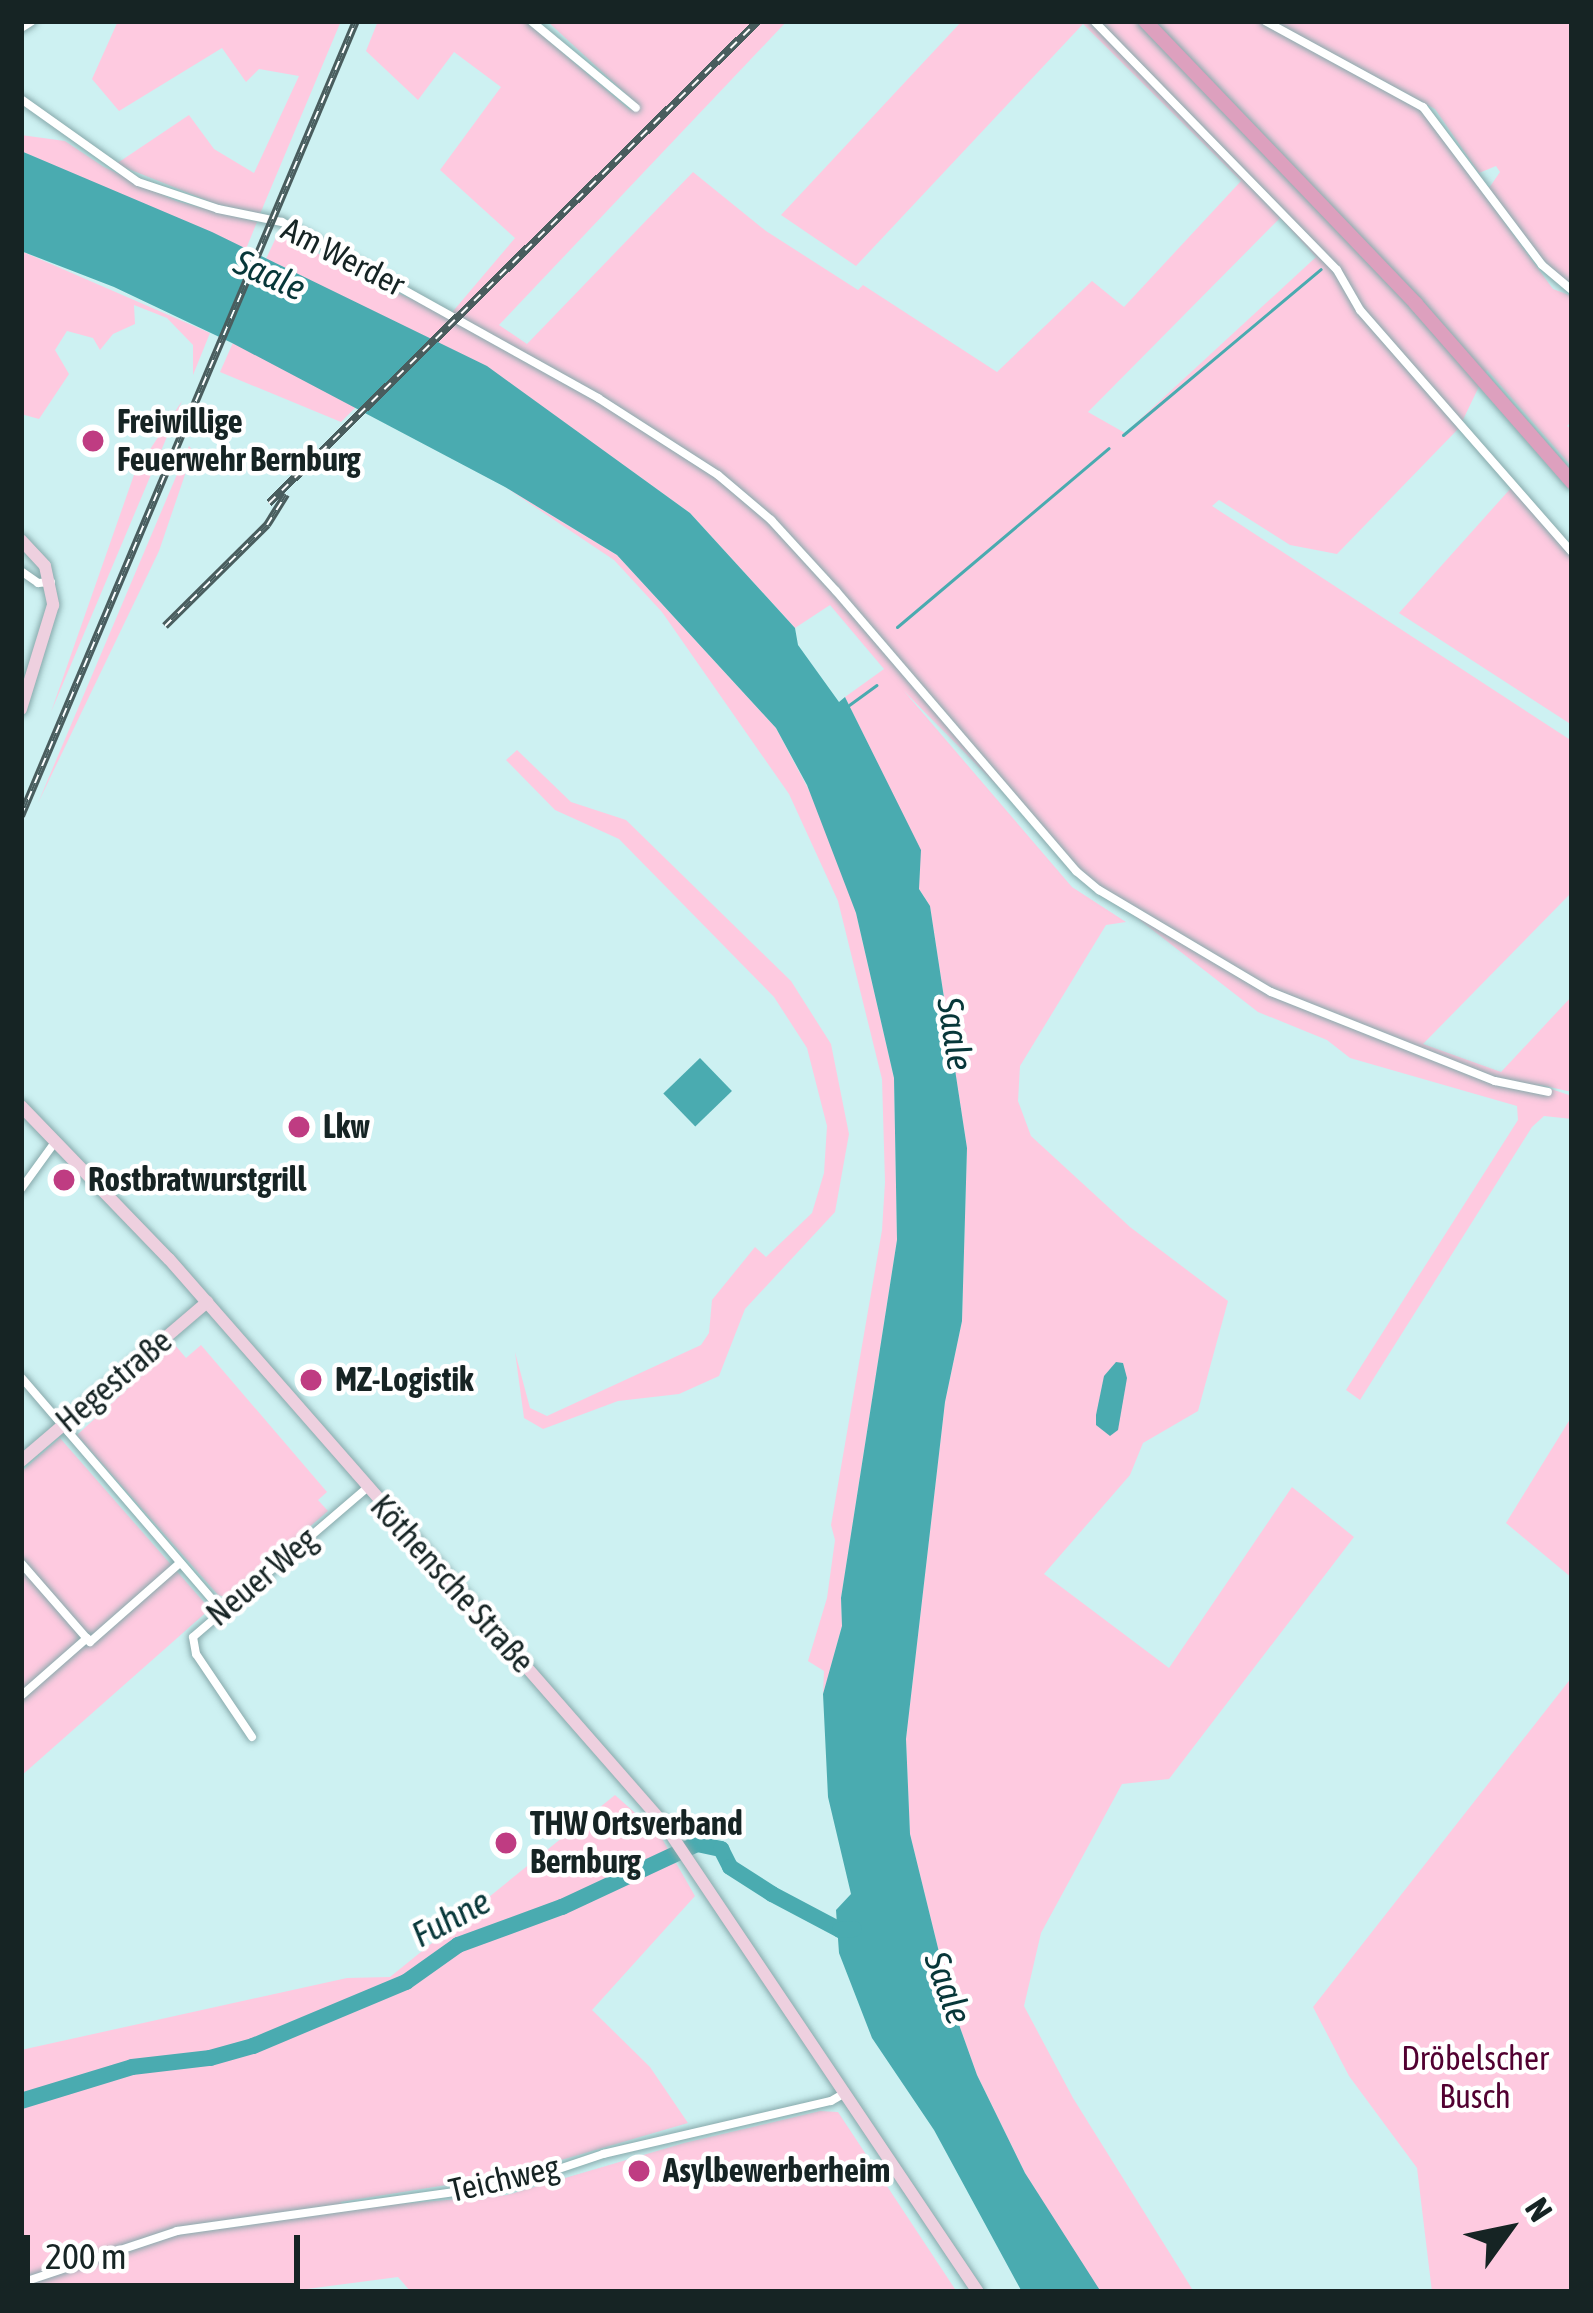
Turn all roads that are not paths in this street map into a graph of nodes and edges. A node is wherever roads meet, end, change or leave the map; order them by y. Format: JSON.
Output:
{"nodes":[{"id":1,"x":32,"y":21,"type":"edge"},
{"id":2,"x":531,"y":21,"type":"edge"},
{"id":3,"x":1094,"y":21,"type":"edge"},
{"id":4,"x":1145,"y":21,"type":"edge"},
{"id":5,"x":1264,"y":21,"type":"edge"},
{"id":6,"x":21,"y":28,"type":"edge"},
{"id":7,"x":21,"y":99,"type":"edge"},
{"id":8,"x":636,"y":108,"type":"dead end"},
{"id":9,"x":1572,"y":290,"type":"edge"},
{"id":10,"x":1572,"y":482,"type":"edge"},
{"id":11,"x":21,"y":540,"type":"edge"},
{"id":12,"x":1572,"y":552,"type":"edge"},
{"id":13,"x":21,"y":571,"type":"edge"},
{"id":14,"x":51,"y":582,"type":"junction"},
{"id":15,"x":21,"y":709,"type":"edge"},
{"id":16,"x":1548,"y":1092,"type":"dead end"},
{"id":17,"x":21,"y":1106,"type":"edge"},
{"id":18,"x":56,"y":1141,"type":"junction"},
{"id":19,"x":21,"y":1189,"type":"edge"},
{"id":20,"x":207,"y":1302,"type":"junction"},
{"id":21,"x":21,"y":1377,"type":"edge"},
{"id":22,"x":61,"y":1426,"type":"junction"},
{"id":23,"x":21,"y":1461,"type":"edge"},
{"id":24,"x":367,"y":1488,"type":"junction"},
{"id":25,"x":21,"y":1562,"type":"edge"},
{"id":26,"x":180,"y":1563,"type":"junction"},
{"id":27,"x":223,"y":1612,"type":"junction"},
{"id":28,"x":87,"y":1638,"type":"junction"},
{"id":29,"x":21,"y":1696,"type":"edge"},
{"id":30,"x":252,"y":1737,"type":"dead end"},
{"id":31,"x":845,"y":2093,"type":"junction"},
{"id":32,"x":21,"y":2283,"type":"edge"},
{"id":33,"x":978,"y":2292,"type":"edge"}],
"edges":[{"from":1,"to":6,"type":"street"},
{"from":2,"to":8,"type":"street"},
{"from":3,"to":12,"type":"street"},
{"from":4,"to":10,"type":"main road"},
{"from":5,"to":9,"type":"street"},
{"from":7,"to":16,"type":"street","name":"Am Werder"},
{"from":11,"to":14,"type":"main road"},
{"from":13,"to":14,"type":"street"},
{"from":14,"to":15,"type":"main road"},
{"from":17,"to":18,"type":"main road","name":"Köthensche Straße"},
{"from":18,"to":19,"type":"street"},
{"from":18,"to":20,"type":"main road","name":"Köthensche Straße"},
{"from":20,"to":22,"type":"main road","name":"Hegestraße"},
{"from":20,"to":24,"type":"main road","name":"Köthensche Straße"},
{"from":21,"to":22,"type":"street"},
{"from":22,"to":23,"type":"main road","name":"Hegestraße"},
{"from":22,"to":26,"type":"street"},
{"from":24,"to":27,"type":"street","name":"Neuer Weg"},
{"from":24,"to":31,"type":"main road","name":"Köthensche Straße"},
{"from":25,"to":28,"type":"street"},
{"from":26,"to":27,"type":"street"},
{"from":26,"to":28,"type":"street"},
{"from":27,"to":30,"type":"street","name":"Neuer Weg"},
{"from":28,"to":29,"type":"street"},
{"from":31,"to":32,"type":"street","name":"Teichweg"},
{"from":31,"to":33,"type":"main road","name":"Köthensche Straße"}]}
